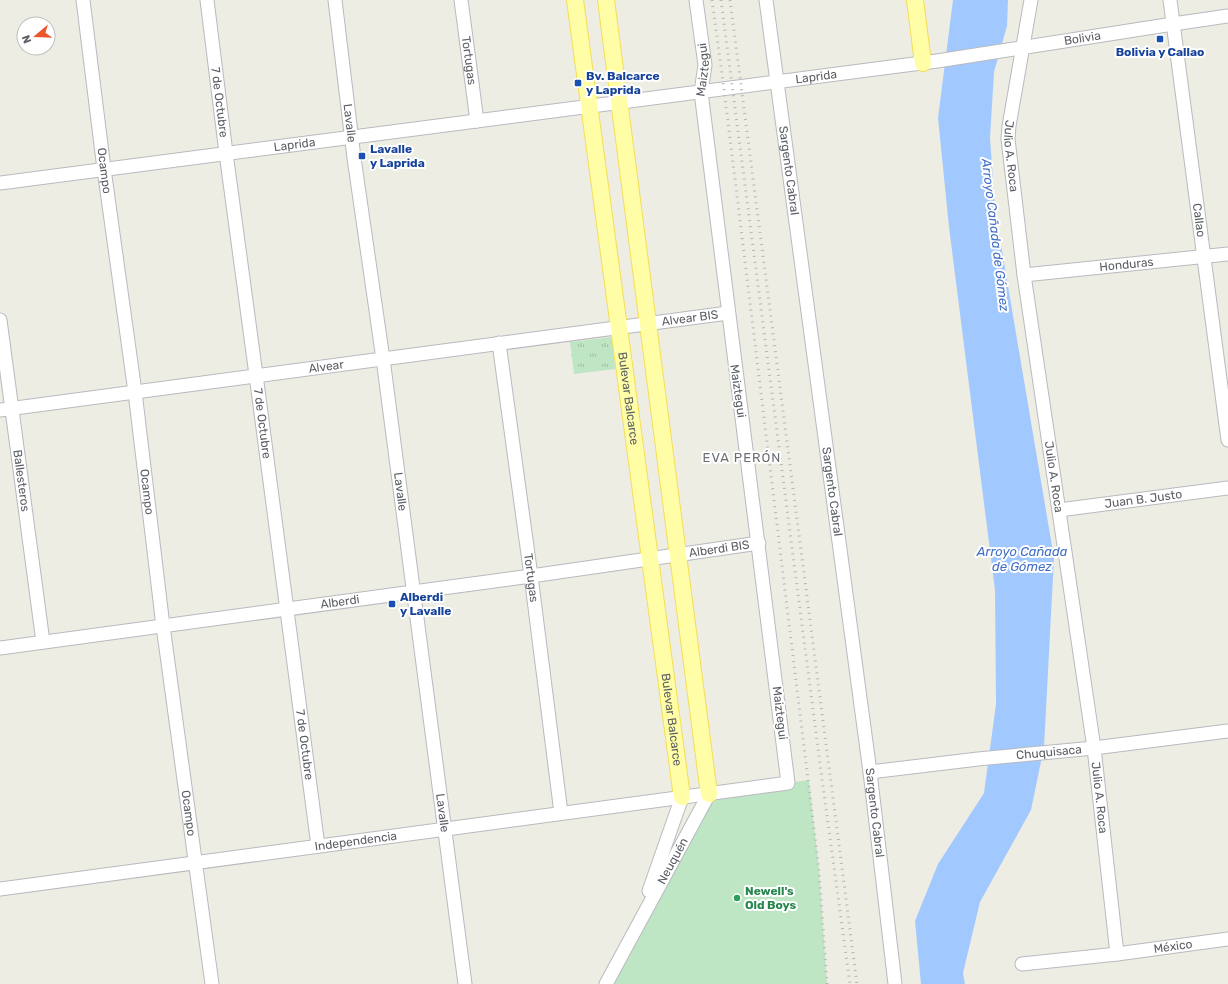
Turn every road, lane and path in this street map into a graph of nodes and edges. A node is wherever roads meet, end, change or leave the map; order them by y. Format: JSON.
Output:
{"nodes":[{"id":1,"x":83,"y":0,"type":"edge"},
{"id":2,"x":207,"y":0,"type":"edge"},
{"id":3,"x":334,"y":0,"type":"edge"},
{"id":4,"x":461,"y":0,"type":"edge"},
{"id":5,"x":575,"y":0,"type":"edge"},
{"id":6,"x":606,"y":0,"type":"edge"},
{"id":7,"x":696,"y":0,"type":"edge"},
{"id":8,"x":766,"y":0,"type":"edge"},
{"id":9,"x":915,"y":0,"type":"edge"},
{"id":10,"x":1031,"y":0,"type":"edge"},
{"id":11,"x":1170,"y":0,"type":"edge"},
{"id":12,"x":1228,"y":16,"type":"edge"},
{"id":13,"x":1173,"y":24,"type":"junction"},
{"id":14,"x":1022,"y":48,"type":"junction"},
{"id":15,"x":930,"y":62,"type":"junction"},
{"id":16,"x":776,"y":82,"type":"junction"},
{"id":17,"x":698,"y":92,"type":"junction"},
{"id":18,"x":619,"y":102,"type":"junction"},
{"id":19,"x":589,"y":106,"type":"junction"},
{"id":20,"x":477,"y":121,"type":"junction"},
{"id":21,"x":351,"y":137,"type":"junction"},
{"id":22,"x":226,"y":153,"type":"junction"},
{"id":23,"x":104,"y":169,"type":"junction"},
{"id":24,"x":0,"y":183,"type":"edge"},
{"id":25,"x":1228,"y":254,"type":"edge"},
{"id":26,"x":1204,"y":257,"type":"junction"},
{"id":27,"x":1024,"y":275,"type":"junction"},
{"id":28,"x":728,"y":313,"type":"junction"},
{"id":29,"x":0,"y":320,"type":"edge"},
{"id":30,"x":650,"y":323,"type":"junction"},
{"id":31,"x":619,"y":327,"type":"junction"},
{"id":32,"x":499,"y":343,"type":"junction"},
{"id":33,"x":383,"y":359,"type":"junction"},
{"id":34,"x":256,"y":376,"type":"junction"},
{"id":35,"x":135,"y":392,"type":"junction"},
{"id":36,"x":6,"y":409,"type":"edge"},
{"id":37,"x":1228,"y":440,"type":"edge"},
{"id":38,"x":1228,"y":488,"type":"edge"},
{"id":39,"x":1059,"y":510,"type":"junction"},
{"id":40,"x":759,"y":543,"type":"junction"},
{"id":41,"x":679,"y":555,"type":"junction"},
{"id":42,"x":650,"y":559,"type":"junction"},
{"id":43,"x":531,"y":576,"type":"junction"},
{"id":44,"x":413,"y":592,"type":"junction"},
{"id":45,"x":287,"y":609,"type":"junction"},
{"id":46,"x":163,"y":626,"type":"junction"},
{"id":47,"x":43,"y":642,"type":"junction"},
{"id":48,"x":0,"y":648,"type":"edge"},
{"id":49,"x":1228,"y":731,"type":"edge"},
{"id":50,"x":1094,"y":748,"type":"junction"},
{"id":51,"x":870,"y":772,"type":"junction"},
{"id":52,"x":788,"y":783,"type":"joint"},
{"id":53,"x":710,"y":794,"type":"junction"},
{"id":54,"x":682,"y":797,"type":"junction"},
{"id":55,"x":561,"y":813,"type":"junction"},
{"id":56,"x":446,"y":829,"type":"junction"},
{"id":57,"x":318,"y":846,"type":"junction"},
{"id":58,"x":196,"y":863,"type":"junction"},
{"id":59,"x":0,"y":889,"type":"edge"},
{"id":60,"x":637,"y":927,"type":"junction"},
{"id":61,"x":1228,"y":939,"type":"edge"},
{"id":62,"x":1117,"y":954,"type":"junction"},
{"id":63,"x":1022,"y":964,"type":"dead end"},
{"id":64,"x":212,"y":984,"type":"edge"},
{"id":65,"x":465,"y":984,"type":"edge"},
{"id":66,"x":606,"y":984,"type":"edge"},
{"id":67,"x":895,"y":984,"type":"edge"}],
"edges":[{"from":1,"to":23,"type":"street","name":"Ocampo"},
{"from":2,"to":22,"type":"street","name":"7 de Octubre"},
{"from":3,"to":21,"type":"street","name":"Lavalle"},
{"from":4,"to":20,"type":"street","name":"Tortugas"},
{"from":5,"to":19,"type":"main road","name":"Bulevar Balcarce"},
{"from":6,"to":18,"type":"main road"},
{"from":7,"to":17,"type":"street","name":"Maiztegui"},
{"from":8,"to":16,"type":"street","name":"Sargento Cabral"},
{"from":9,"to":15,"type":"main road"},
{"from":10,"to":14,"type":"street","name":"Julio A. Roca"},
{"from":11,"to":13,"type":"street","name":"Callao"},
{"from":12,"to":13,"type":"street","name":"Bolivia"},
{"from":13,"to":14,"type":"street","name":"Bolivia"},
{"from":13,"to":26,"type":"street","name":"Callao"},
{"from":14,"to":15,"type":"street","name":"Bolivia"},
{"from":14,"to":27,"type":"street","name":"Julio A. Roca"},
{"from":15,"to":16,"type":"street","name":"Laprida"},
{"from":16,"to":17,"type":"street","name":"Laprida"},
{"from":16,"to":51,"type":"street","name":"Sargento Cabral"},
{"from":17,"to":18,"type":"street","name":"Laprida"},
{"from":17,"to":28,"type":"street","name":"Maiztegui"},
{"from":18,"to":19,"type":"street","name":"Laprida"},
{"from":18,"to":30,"type":"main road"},
{"from":19,"to":20,"type":"street","name":"Laprida"},
{"from":19,"to":31,"type":"main road","name":"Bulevar Balcarce"},
{"from":20,"to":21,"type":"street","name":"Laprida"},
{"from":21,"to":22,"type":"street","name":"Laprida"},
{"from":21,"to":33,"type":"street","name":"Lavalle"},
{"from":22,"to":23,"type":"street","name":"Laprida"},
{"from":22,"to":34,"type":"street","name":"7 de Octubre"},
{"from":23,"to":24,"type":"street","name":"Laprida"},
{"from":23,"to":35,"type":"street","name":"Ocampo"},
{"from":25,"to":26,"type":"street","name":"Honduras"},
{"from":26,"to":27,"type":"street","name":"Honduras"},
{"from":26,"to":37,"type":"street","name":"Callao"},
{"from":27,"to":39,"type":"street","name":"Julio A. Roca"},
{"from":28,"to":30,"type":"street","name":"Alvear BIS"},
{"from":28,"to":40,"type":"street","name":"Maiztegui"},
{"from":29,"to":36,"type":"street","name":"Ballesteros"},
{"from":30,"to":31,"type":"street","name":"Alvear"},
{"from":30,"to":41,"type":"main road"},
{"from":31,"to":32,"type":"street","name":"Alvear"},
{"from":31,"to":42,"type":"main road","name":"Bulevar Balcarce"},
{"from":32,"to":33,"type":"street","name":"Alvear"},
{"from":32,"to":43,"type":"street","name":"Tortugas"},
{"from":33,"to":34,"type":"street","name":"Alvear"},
{"from":33,"to":44,"type":"street","name":"Lavalle"},
{"from":34,"to":35,"type":"street","name":"Alvear"},
{"from":34,"to":45,"type":"street","name":"7 de Octubre"},
{"from":35,"to":36,"type":"street","name":"Alvear"},
{"from":35,"to":46,"type":"street","name":"Ocampo"},
{"from":36,"to":47,"type":"street","name":"Ballesteros"},
{"from":38,"to":39,"type":"street","name":"Juan B. Justo"},
{"from":39,"to":50,"type":"street","name":"Julio A. Roca"},
{"from":40,"to":41,"type":"street","name":"Alberdi BIS"},
{"from":40,"to":52,"type":"street","name":"Maiztegui"},
{"from":41,"to":42,"type":"street","name":"Alberdi"},
{"from":41,"to":53,"type":"main road"},
{"from":42,"to":43,"type":"street","name":"Alberdi"},
{"from":42,"to":54,"type":"main road","name":"Bulevar Balcarce"},
{"from":43,"to":44,"type":"street","name":"Alberdi"},
{"from":43,"to":55,"type":"street","name":"Tortugas"},
{"from":44,"to":45,"type":"street","name":"Alberdi"},
{"from":44,"to":56,"type":"street","name":"Lavalle"},
{"from":45,"to":46,"type":"street","name":"Alberdi"},
{"from":45,"to":57,"type":"street","name":"7 de Octubre"},
{"from":46,"to":47,"type":"street","name":"Alberdi"},
{"from":46,"to":58,"type":"street","name":"Ocampo"},
{"from":47,"to":48,"type":"street","name":"Alberdi"},
{"from":49,"to":50,"type":"street","name":"Chuquisaca"},
{"from":50,"to":51,"type":"street","name":"Chuquisaca"},
{"from":50,"to":62,"type":"street","name":"Julio A. Roca"},
{"from":51,"to":67,"type":"street","name":"Sargento Cabral"},
{"from":52,"to":53,"type":"street","name":"Independencia"},
{"from":53,"to":54,"type":"street","name":"Independencia"},
{"from":53,"to":60,"type":"street","name":"Neuquén"},
{"from":54,"to":55,"type":"street","name":"Independencia"},
{"from":54,"to":60,"type":"street","name":"Neuquén"},
{"from":55,"to":56,"type":"street","name":"Independencia"},
{"from":56,"to":57,"type":"street","name":"Independencia"},
{"from":56,"to":65,"type":"street","name":"Lavalle"},
{"from":57,"to":58,"type":"street","name":"Independencia"},
{"from":58,"to":59,"type":"street","name":"Independencia"},
{"from":58,"to":64,"type":"street","name":"Ocampo"},
{"from":60,"to":66,"type":"street","name":"Neuquén"},
{"from":61,"to":62,"type":"street","name":"México"},
{"from":62,"to":63,"type":"street","name":"México"}]}
